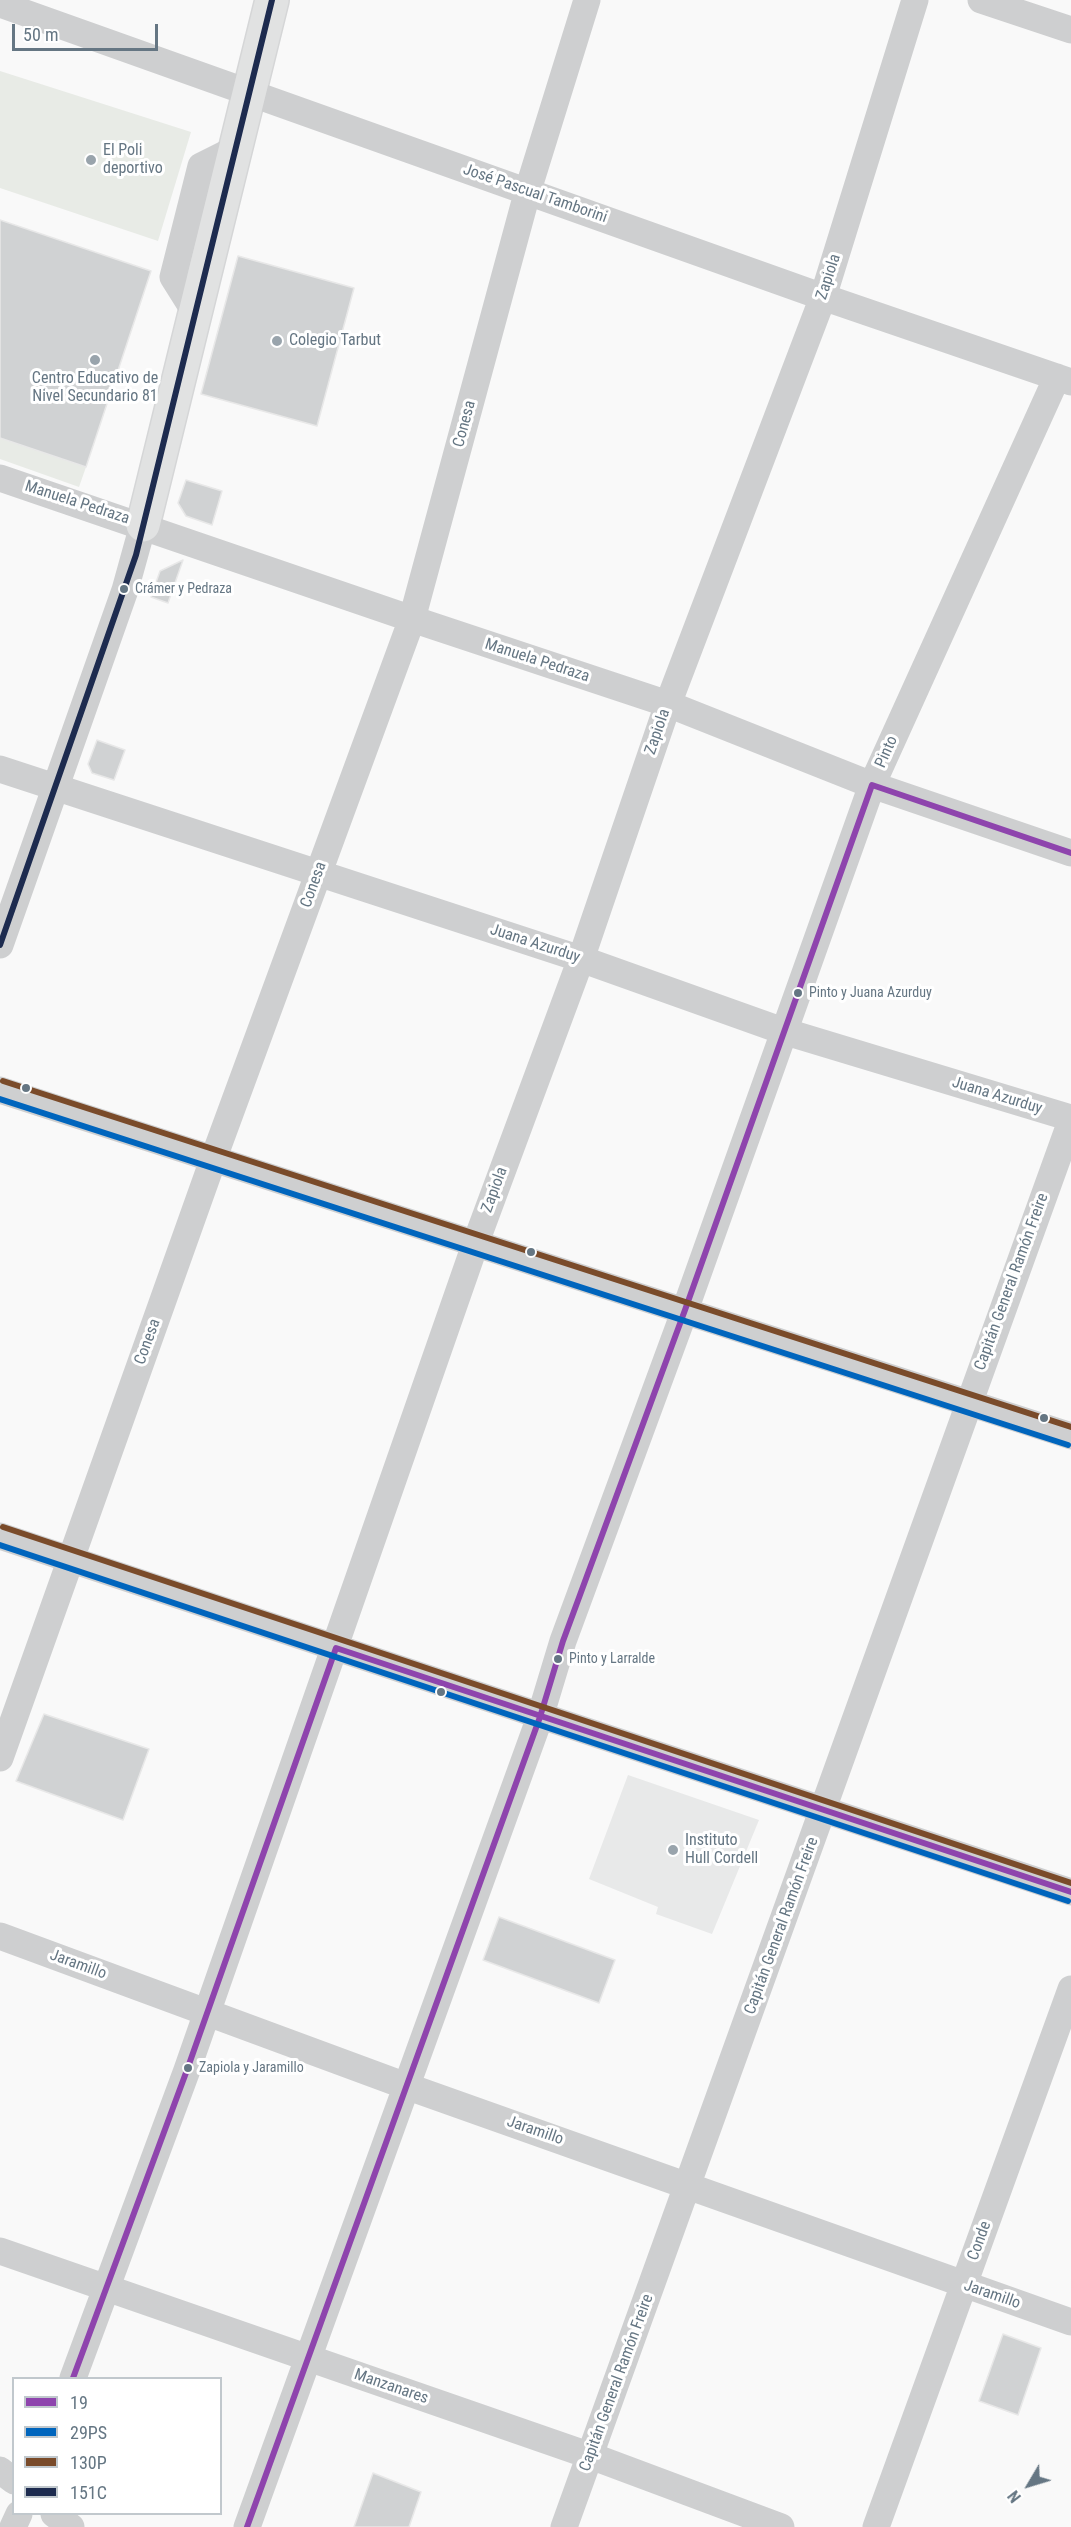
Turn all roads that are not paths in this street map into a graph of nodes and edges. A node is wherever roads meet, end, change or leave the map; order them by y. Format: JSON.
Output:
{"nodes":[{"id":1,"x":272,"y":0,"type":"edge"},
{"id":2,"x":587,"y":0,"type":"edge"},
{"id":3,"x":915,"y":0,"type":"edge"},
{"id":4,"x":981,"y":0,"type":"edge"},
{"id":5,"x":0,"y":4,"type":"edge"},
{"id":6,"x":1071,"y":30,"type":"edge"},
{"id":7,"x":248,"y":94,"type":"junction"},
{"id":8,"x":528,"y":190,"type":"junction"},
{"id":9,"x":823,"y":297,"type":"junction"},
{"id":10,"x":1064,"y":379,"type":"edge"},
{"id":11,"x":0,"y":478,"type":"edge"},
{"id":12,"x":143,"y":525,"type":"junction"},
{"id":13,"x":412,"y":620,"type":"junction"},
{"id":14,"x":668,"y":704,"type":"junction"},
{"id":15,"x":0,"y":769,"type":"edge"},
{"id":16,"x":872,"y":785,"type":"junction"},
{"id":17,"x":56,"y":789,"type":"junction"},
{"id":18,"x":1071,"y":853,"type":"edge"},
{"id":19,"x":319,"y":874,"type":"junction"},
{"id":20,"x":0,"y":945,"type":"edge"},
{"id":21,"x":581,"y":959,"type":"junction"},
{"id":22,"x":783,"y":1031,"type":"junction"},
{"id":23,"x":0,"y":1090,"type":"edge"},
{"id":24,"x":1071,"y":1119,"type":"edge"},
{"id":25,"x":213,"y":1160,"type":"junction"},
{"id":26,"x":476,"y":1242,"type":"junction"},
{"id":27,"x":685,"y":1310,"type":"junction"},
{"id":28,"x":968,"y":1401,"type":"junction"},
{"id":29,"x":1071,"y":1436,"type":"edge"},
{"id":30,"x":0,"y":1536,"type":"edge"},
{"id":31,"x":71,"y":1559,"type":"junction"},
{"id":32,"x":336,"y":1648,"type":"junction"},
{"id":33,"x":540,"y":1717,"type":"junction"},
{"id":34,"x":0,"y":1758,"type":"edge"},
{"id":35,"x":824,"y":1810,"type":"junction"},
{"id":36,"x":1071,"y":1892,"type":"edge"},
{"id":37,"x":0,"y":1936,"type":"edge"},
{"id":38,"x":1071,"y":1989,"type":"edge"},
{"id":39,"x":206,"y":2012,"type":"junction"},
{"id":40,"x":406,"y":2086,"type":"junction"},
{"id":41,"x":688,"y":2185,"type":"junction"},
{"id":42,"x":0,"y":2251,"type":"edge"},
{"id":43,"x":964,"y":2285,"type":"junction"},
{"id":44,"x":107,"y":2290,"type":"junction"},
{"id":45,"x":1071,"y":2322,"type":"edge"},
{"id":46,"x":309,"y":2359,"type":"junction"},
{"id":47,"x":74,"y":2377,"type":"edge"},
{"id":48,"x":591,"y":2456,"type":"junction"},
{"id":49,"x":0,"y":2470,"type":"edge"},
{"id":50,"x":12,"y":2479,"type":"edge"},
{"id":51,"x":55,"y":2515,"type":"edge"},
{"id":52,"x":71,"y":2527,"type":"edge"},
{"id":53,"x":246,"y":2527,"type":"edge"},
{"id":54,"x":564,"y":2527,"type":"edge"},
{"id":55,"x":781,"y":2527,"type":"edge"},
{"id":56,"x":876,"y":2527,"type":"edge"}],
"edges":[{"from":1,"to":7,"type":"main road"},
{"from":2,"to":8,"type":"street","name":"Conesa"},
{"from":3,"to":9,"type":"street","name":"Zapiola"},
{"from":4,"to":6,"type":"street"},
{"from":5,"to":7,"type":"street","name":"José Pascual Tamborini"},
{"from":7,"to":8,"type":"street","name":"José Pascual Tamborini"},
{"from":7,"to":12,"type":"main road"},
{"from":8,"to":9,"type":"street","name":"José Pascual Tamborini"},
{"from":8,"to":13,"type":"street","name":"Conesa"},
{"from":9,"to":10,"type":"street","name":"José Pascual Tamborini"},
{"from":9,"to":14,"type":"street","name":"Zapiola"},
{"from":10,"to":16,"type":"street","name":"Pinto"},
{"from":11,"to":12,"type":"street","name":"Manuela Pedraza"},
{"from":12,"to":13,"type":"street","name":"Manuela Pedraza"},
{"from":12,"to":17,"type":"street"},
{"from":13,"to":14,"type":"street","name":"Manuela Pedraza"},
{"from":13,"to":19,"type":"street","name":"Conesa"},
{"from":14,"to":16,"type":"street","name":"Manuela Pedraza"},
{"from":14,"to":21,"type":"street","name":"Zapiola"},
{"from":15,"to":17,"type":"street","name":"Juana Azurduy"},
{"from":16,"to":18,"type":"street","name":"Manuela Pedraza"},
{"from":16,"to":22,"type":"street","name":"Pinto"},
{"from":17,"to":19,"type":"street","name":"Juana Azurduy"},
{"from":17,"to":20,"type":"street"},
{"from":19,"to":21,"type":"street","name":"Juana Azurduy"},
{"from":19,"to":25,"type":"street","name":"Conesa"},
{"from":21,"to":22,"type":"street","name":"Juana Azurduy"},
{"from":21,"to":26,"type":"street","name":"Zapiola"},
{"from":22,"to":24,"type":"street","name":"Juana Azurduy"},
{"from":22,"to":27,"type":"street","name":"Pinto"},
{"from":23,"to":25,"type":"street"},
{"from":24,"to":28,"type":"street","name":"Capitán General Ramón Freire"},
{"from":25,"to":26,"type":"street"},
{"from":25,"to":31,"type":"street","name":"Conesa"},
{"from":26,"to":27,"type":"street"},
{"from":26,"to":32,"type":"street","name":"Zapiola"},
{"from":27,"to":28,"type":"street"},
{"from":27,"to":33,"type":"street","name":"Pinto"},
{"from":28,"to":29,"type":"street"},
{"from":28,"to":35,"type":"street","name":"Capitán General Ramón Freire"},
{"from":30,"to":31,"type":"street"},
{"from":31,"to":32,"type":"street"},
{"from":31,"to":34,"type":"street","name":"Conesa"},
{"from":32,"to":33,"type":"street"},
{"from":32,"to":39,"type":"street","name":"Zapiola"},
{"from":33,"to":35,"type":"street"},
{"from":33,"to":40,"type":"street","name":"Pinto"},
{"from":35,"to":36,"type":"street"},
{"from":35,"to":41,"type":"street","name":"Capitán General Ramón Freire"},
{"from":37,"to":39,"type":"street","name":"Jaramillo"},
{"from":38,"to":43,"type":"street","name":"Conde"},
{"from":39,"to":40,"type":"street","name":"Jaramillo"},
{"from":39,"to":44,"type":"street","name":"Zapiola"},
{"from":40,"to":41,"type":"street","name":"Jaramillo"},
{"from":40,"to":46,"type":"street","name":"Pinto"},
{"from":41,"to":43,"type":"street","name":"Jaramillo"},
{"from":41,"to":48,"type":"street","name":"Capitán General Ramón Freire"},
{"from":42,"to":44,"type":"street","name":"Manzanares"},
{"from":43,"to":45,"type":"street","name":"Jaramillo"},
{"from":43,"to":56,"type":"street","name":"Conde"},
{"from":44,"to":46,"type":"street","name":"Manzanares"},
{"from":44,"to":47,"type":"street","name":"Zapiola"},
{"from":46,"to":48,"type":"street","name":"Manzanares"},
{"from":46,"to":53,"type":"street","name":"Pinto"},
{"from":48,"to":54,"type":"street","name":"Capitán General Ramón Freire"},
{"from":48,"to":55,"type":"street","name":"Manzanares"},
{"from":49,"to":50,"type":"street"},
{"from":51,"to":52,"type":"street"}]}
